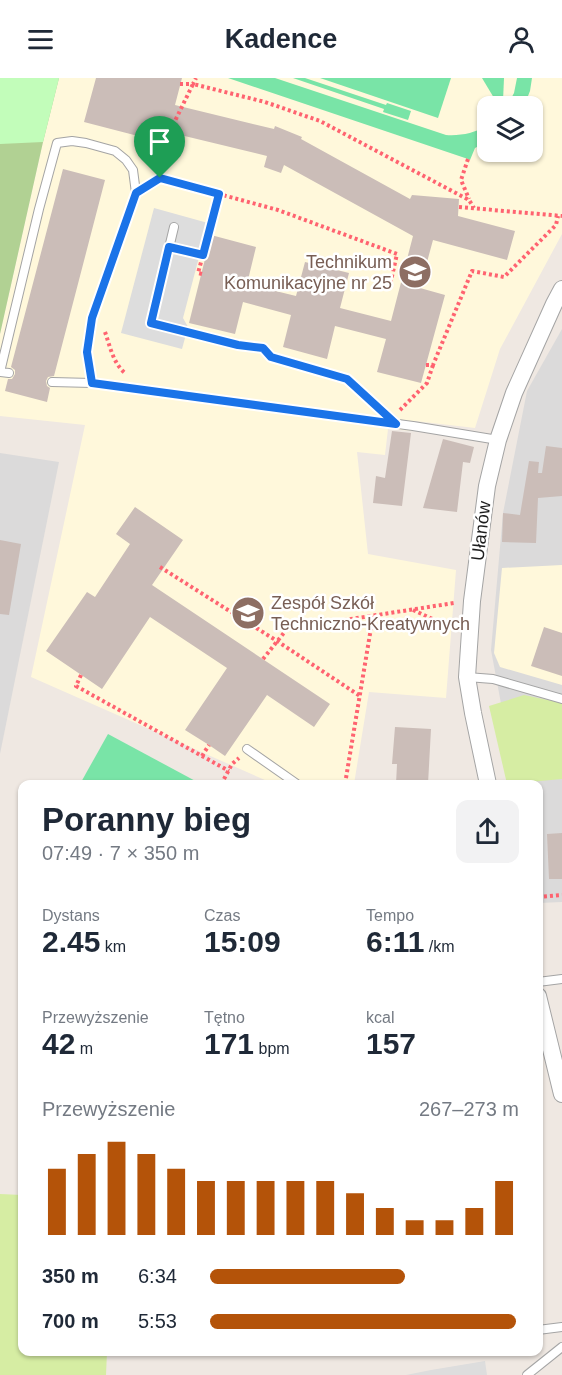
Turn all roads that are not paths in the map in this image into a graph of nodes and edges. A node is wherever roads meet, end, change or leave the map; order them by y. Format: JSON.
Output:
{"nodes":[{"id":1,"x":174,"y":226,"type":"dead end"},
{"id":2,"x":562,"y":289,"type":"edge"},
{"id":3,"x":9,"y":373,"type":"dead end"},
{"id":4,"x":52,"y":382,"type":"dead end"},
{"id":5,"x":92,"y":383,"type":"junction"},
{"id":6,"x":394,"y":421,"type":"junction"},
{"id":7,"x":498,"y":440,"type":"junction"},
{"id":8,"x":467,"y":677,"type":"junction"},
{"id":9,"x":562,"y":699,"type":"edge"},
{"id":10,"x":247,"y":749,"type":"road end"},
{"id":11,"x":291,"y":780,"type":"edge"},
{"id":12,"x":487,"y":780,"type":"edge"},
{"id":13,"x":562,"y":979,"type":"edge"},
{"id":14,"x":543,"y":981,"type":"edge"},
{"id":15,"x":543,"y":1016,"type":"edge"},
{"id":16,"x":562,"y":1094,"type":"edge"},
{"id":17,"x":562,"y":1327,"type":"edge"},
{"id":18,"x":543,"y":1329,"type":"edge"},
{"id":19,"x":562,"y":1347,"type":"edge"},
{"id":20,"x":527,"y":1375,"type":"edge"}],
"edges":[{"from":1,"to":6,"type":"lane"},
{"from":2,"to":7,"type":"street","name":"Ułanów"},
{"from":3,"to":5,"type":"lane"},
{"from":4,"to":5,"type":"lane"},
{"from":5,"to":6,"type":"lane"},
{"from":6,"to":7,"type":"lane"},
{"from":7,"to":8,"type":"street","name":"Ułanów"},
{"from":8,"to":9,"type":"lane"},
{"from":8,"to":12,"type":"street","name":"Ułanów"},
{"from":10,"to":11,"type":"lane"},
{"from":13,"to":14,"type":"lane"},
{"from":15,"to":16,"type":"street"},
{"from":17,"to":18,"type":"lane"},
{"from":19,"to":20,"type":"lane"}]}
